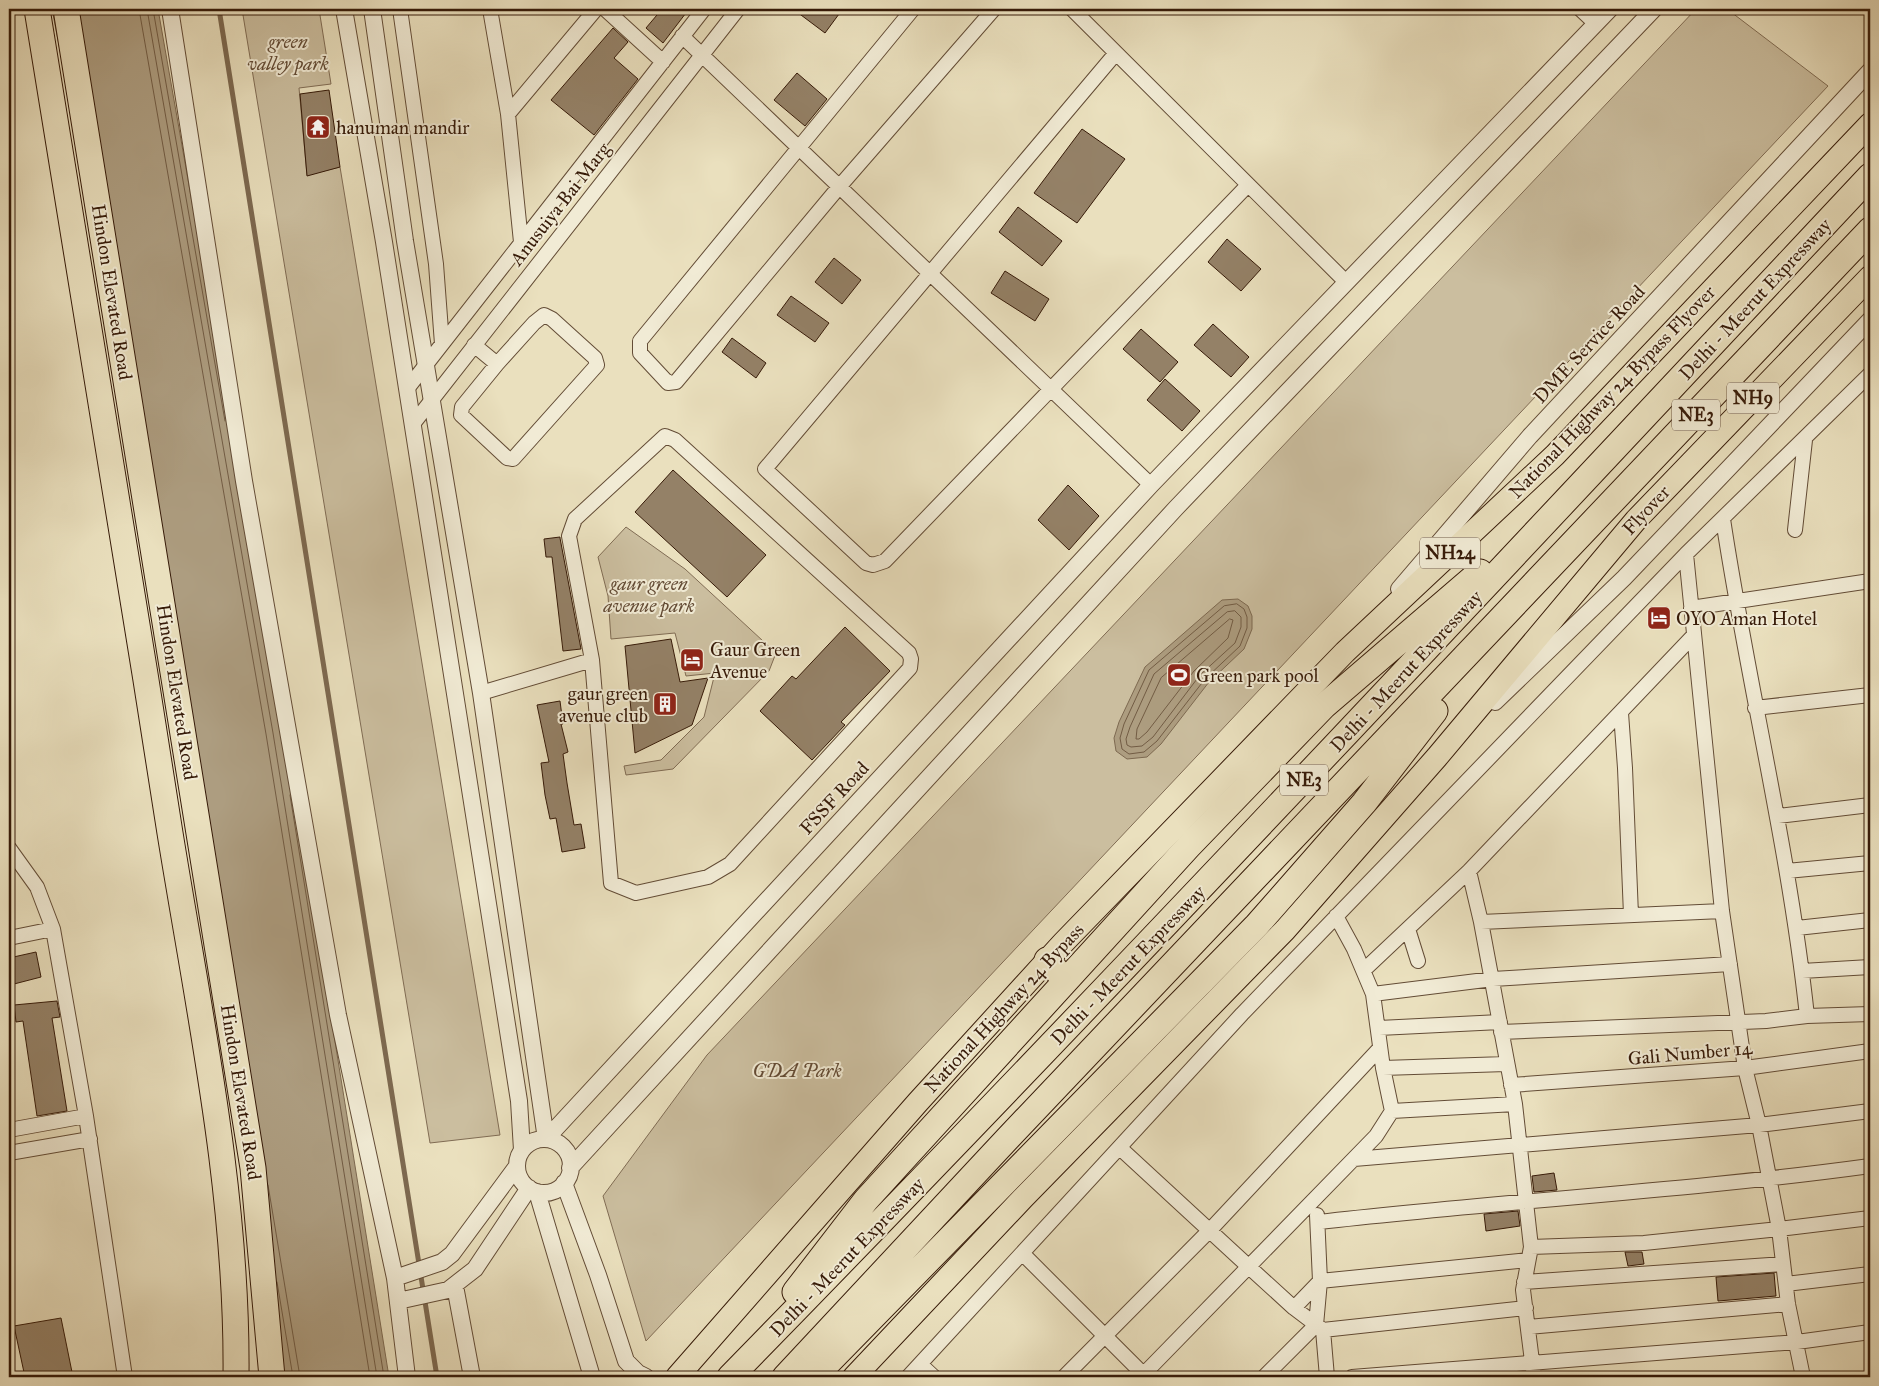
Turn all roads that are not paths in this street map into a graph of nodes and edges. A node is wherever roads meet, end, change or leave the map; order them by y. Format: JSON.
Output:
{"nodes":[{"id":1,"x":37,"y":9,"type":"edge"},
{"id":2,"x":66,"y":9,"type":"edge"},
{"id":3,"x":170,"y":9,"type":"edge"},
{"id":4,"x":344,"y":9,"type":"edge"},
{"id":5,"x":372,"y":9,"type":"edge"},
{"id":6,"x":400,"y":9,"type":"edge"},
{"id":7,"x":490,"y":9,"type":"edge"},
{"id":8,"x":596,"y":9,"type":"edge"},
{"id":9,"x":604,"y":9,"type":"edge"},
{"id":10,"x":704,"y":9,"type":"edge"},
{"id":11,"x":738,"y":9,"type":"edge"},
{"id":12,"x":912,"y":9,"type":"edge"},
{"id":13,"x":994,"y":9,"type":"edge"},
{"id":14,"x":1072,"y":9,"type":"edge"},
{"id":15,"x":1580,"y":9,"type":"edge"},
{"id":16,"x":1610,"y":9,"type":"edge"},
{"id":17,"x":1654,"y":9,"type":"edge"},
{"id":18,"x":1596,"y":24,"type":"junction"},
{"id":19,"x":682,"y":36,"type":"junction"},
{"id":20,"x":1116,"y":53,"type":"junction"},
{"id":21,"x":701,"y":54,"type":"junction"},
{"id":22,"x":663,"y":62,"type":"junction"},
{"id":23,"x":1870,"y":71,"type":"edge"},
{"id":24,"x":508,"y":114,"type":"junction"},
{"id":25,"x":1870,"y":124,"type":"edge"},
{"id":26,"x":798,"y":147,"type":"junction"},
{"id":27,"x":1870,"y":176,"type":"edge"},
{"id":28,"x":1248,"y":185,"type":"junction"},
{"id":29,"x":840,"y":187,"type":"junction"},
{"id":30,"x":1870,"y":230,"type":"edge"},
{"id":31,"x":521,"y":242,"type":"junction"},
{"id":32,"x":930,"y":273,"type":"junction"},
{"id":33,"x":1870,"y":277,"type":"edge"},
{"id":34,"x":1346,"y":282,"type":"junction"},
{"id":35,"x":1870,"y":320,"type":"edge"},
{"id":36,"x":442,"y":344,"type":"junction"},
{"id":37,"x":474,"y":345,"type":"junction"},
{"id":38,"x":497,"y":364,"type":"junction"},
{"id":39,"x":426,"y":365,"type":"junction"},
{"id":40,"x":1870,"y":374,"type":"edge"},
{"id":41,"x":407,"y":389,"type":"junction"},
{"id":42,"x":1051,"y":389,"type":"junction"},
{"id":43,"x":432,"y":399,"type":"junction"},
{"id":44,"x":412,"y":424,"type":"junction"},
{"id":45,"x":1805,"y":440,"type":"junction"},
{"id":46,"x":1152,"y":485,"type":"junction"},
{"id":47,"x":1580,"y":486,"type":"junction"},
{"id":48,"x":1723,"y":519,"type":"junction"},
{"id":49,"x":1795,"y":530,"type":"dead end"},
{"id":50,"x":1686,"y":554,"type":"junction"},
{"id":51,"x":1870,"y":581,"type":"edge"},
{"id":52,"x":1521,"y":600,"type":"junction"},
{"id":53,"x":1735,"y":602,"type":"junction"},
{"id":54,"x":1691,"y":608,"type":"junction"},
{"id":55,"x":1694,"y":636,"type":"junction"},
{"id":56,"x":1345,"y":652,"type":"junction"},
{"id":57,"x":592,"y":660,"type":"junction"},
{"id":58,"x":481,"y":693,"type":"junction"},
{"id":59,"x":1870,"y":695,"type":"edge"},
{"id":60,"x":1755,"y":708,"type":"junction"},
{"id":61,"x":1621,"y":713,"type":"junction"},
{"id":62,"x":1437,"y":757,"type":"junction"},
{"id":63,"x":1870,"y":805,"type":"edge"},
{"id":64,"x":1778,"y":816,"type":"junction"},
{"id":65,"x":9,"y":848,"type":"edge"},
{"id":66,"x":1870,"y":863,"type":"edge"},
{"id":67,"x":1468,"y":871,"type":"junction"},
{"id":68,"x":1787,"y":871,"type":"junction"},
{"id":69,"x":1722,"y":911,"type":"junction"},
{"id":70,"x":1631,"y":915,"type":"junction"},
{"id":71,"x":1336,"y":916,"type":"junction"},
{"id":72,"x":1870,"y":920,"type":"edge"},
{"id":73,"x":1481,"y":922,"type":"junction"},
{"id":74,"x":1797,"y":928,"type":"junction"},
{"id":75,"x":53,"y":929,"type":"junction"},
{"id":76,"x":1408,"y":929,"type":"junction"},
{"id":77,"x":9,"y":938,"type":"edge"},
{"id":78,"x":1047,"y":960,"type":"junction"},
{"id":79,"x":1418,"y":961,"type":"dead end"},
{"id":80,"x":1730,"y":964,"type":"junction"},
{"id":81,"x":1870,"y":967,"type":"edge"},
{"id":82,"x":1364,"y":970,"type":"junction"},
{"id":83,"x":1802,"y":971,"type":"junction"},
{"id":84,"x":1493,"y":979,"type":"junction"},
{"id":85,"x":1065,"y":980,"type":"junction"},
{"id":86,"x":1373,"y":994,"type":"junction"},
{"id":87,"x":1870,"y":1014,"type":"edge"},
{"id":88,"x":1807,"y":1016,"type":"junction"},
{"id":89,"x":1738,"y":1021,"type":"junction"},
{"id":90,"x":1501,"y":1027,"type":"junction"},
{"id":91,"x":1379,"y":1028,"type":"junction"},
{"id":92,"x":1152,"y":1048,"type":"junction"},
{"id":93,"x":1380,"y":1048,"type":"junction"},
{"id":94,"x":1870,"y":1051,"type":"edge"},
{"id":95,"x":1506,"y":1064,"type":"junction"},
{"id":96,"x":1383,"y":1068,"type":"junction"},
{"id":97,"x":1745,"y":1068,"type":"junction"},
{"id":98,"x":1511,"y":1085,"type":"junction"},
{"id":99,"x":1515,"y":1104,"type":"junction"},
{"id":100,"x":1870,"y":1111,"type":"edge"},
{"id":101,"x":1392,"y":1112,"type":"junction"},
{"id":102,"x":86,"y":1116,"type":"junction"},
{"id":103,"x":1759,"y":1125,"type":"junction"},
{"id":104,"x":9,"y":1130,"type":"edge"},
{"id":105,"x":90,"y":1139,"type":"junction"},
{"id":106,"x":546,"y":1139,"type":"junction"},
{"id":107,"x":1520,"y":1145,"type":"junction"},
{"id":108,"x":1120,"y":1148,"type":"junction"},
{"id":109,"x":522,"y":1150,"type":"junction"},
{"id":110,"x":9,"y":1153,"type":"edge"},
{"id":111,"x":1354,"y":1159,"type":"junction"},
{"id":112,"x":517,"y":1166,"type":"junction"},
{"id":113,"x":1870,"y":1166,"type":"edge"},
{"id":114,"x":570,"y":1168,"type":"junction"},
{"id":115,"x":1770,"y":1180,"type":"junction"},
{"id":116,"x":564,"y":1183,"type":"junction"},
{"id":117,"x":533,"y":1190,"type":"junction"},
{"id":118,"x":1527,"y":1201,"type":"junction"},
{"id":119,"x":1314,"y":1202,"type":"junction"},
{"id":120,"x":1870,"y":1218,"type":"edge"},
{"id":121,"x":1319,"y":1222,"type":"junction"},
{"id":122,"x":1211,"y":1229,"type":"junction"},
{"id":123,"x":1779,"y":1229,"type":"junction"},
{"id":124,"x":1529,"y":1253,"type":"junction"},
{"id":125,"x":1023,"y":1254,"type":"junction"},
{"id":126,"x":1783,"y":1264,"type":"junction"},
{"id":127,"x":1248,"y":1266,"type":"junction"},
{"id":128,"x":1870,"y":1274,"type":"edge"},
{"id":129,"x":401,"y":1276,"type":"junction"},
{"id":130,"x":1320,"y":1281,"type":"junction"},
{"id":131,"x":1524,"y":1282,"type":"junction"},
{"id":132,"x":1786,"y":1284,"type":"junction"},
{"id":133,"x":452,"y":1288,"type":"junction"},
{"id":134,"x":398,"y":1301,"type":"junction"},
{"id":135,"x":1788,"y":1304,"type":"junction"},
{"id":136,"x":1294,"y":1308,"type":"junction"},
{"id":137,"x":1526,"y":1308,"type":"junction"},
{"id":138,"x":1319,"y":1327,"type":"junction"},
{"id":139,"x":1528,"y":1327,"type":"junction"},
{"id":140,"x":1870,"y":1332,"type":"edge"},
{"id":141,"x":1103,"y":1336,"type":"junction"},
{"id":142,"x":1797,"y":1342,"type":"junction"},
{"id":143,"x":920,"y":1364,"type":"junction"},
{"id":144,"x":1533,"y":1371,"type":"edge"},
{"id":145,"x":1144,"y":1376,"type":"edge"},
{"id":146,"x":125,"y":1377,"type":"edge"},
{"id":147,"x":236,"y":1377,"type":"edge"},
{"id":148,"x":272,"y":1377,"type":"edge"},
{"id":149,"x":408,"y":1377,"type":"edge"},
{"id":150,"x":472,"y":1377,"type":"edge"},
{"id":151,"x":592,"y":1377,"type":"edge"},
{"id":152,"x":646,"y":1377,"type":"edge"},
{"id":153,"x":676,"y":1377,"type":"edge"},
{"id":154,"x":729,"y":1377,"type":"edge"},
{"id":155,"x":785,"y":1377,"type":"edge"},
{"id":156,"x":814,"y":1377,"type":"edge"},
{"id":157,"x":854,"y":1377,"type":"edge"},
{"id":158,"x":908,"y":1377,"type":"edge"},
{"id":159,"x":934,"y":1377,"type":"edge"},
{"id":160,"x":1064,"y":1377,"type":"edge"},
{"id":161,"x":1264,"y":1377,"type":"edge"},
{"id":162,"x":1326,"y":1377,"type":"edge"},
{"id":163,"x":1352,"y":1377,"type":"edge"},
{"id":164,"x":1803,"y":1377,"type":"edge"}],
"edges":[{"from":1,"to":147,"type":"highway","name":"Hindon Elevated Road"},
{"from":2,"to":148,"type":"highway","name":"Hindon Elevated Road"},
{"from":3,"to":129,"type":"street"},
{"from":4,"to":41,"type":"street"},
{"from":5,"to":39,"type":"street"},
{"from":6,"to":36,"type":"street"},
{"from":7,"to":24,"type":"street"},
{"from":8,"to":24,"type":"street"},
{"from":9,"to":22,"type":"street"},
{"from":10,"to":19,"type":"street","name":"Anusuiya Bai Marg"},
{"from":11,"to":21,"type":"street","name":"Anusuiya Bai Marg"},
{"from":12,"to":26,"type":"street"},
{"from":13,"to":29,"type":"street"},
{"from":14,"to":20,"type":"street"},
{"from":15,"to":18,"type":"street"},
{"from":16,"to":18,"type":"street","name":"FSSF Road"},
{"from":17,"to":114,"type":"street"},
{"from":18,"to":34,"type":"street","name":"FSSF Road"},
{"from":19,"to":21,"type":"street"},
{"from":19,"to":22,"type":"street","name":"Anusuiya Bai Marg"},
{"from":20,"to":28,"type":"street"},
{"from":20,"to":32,"type":"street"},
{"from":21,"to":26,"type":"street"},
{"from":21,"to":37,"type":"street","name":"Anusuiya Bai Marg"},
{"from":22,"to":31,"type":"street","name":"Anusuiya Bai Marg"},
{"from":23,"to":56,"type":"street","name":"DME Service Road"},
{"from":24,"to":31,"type":"street"},
{"from":25,"to":56,"type":"highway","name":"National Highway 24 Bypass Flyover","number":"NH24"},
{"from":26,"to":29,"type":"street"},
{"from":26,"to":29,"type":"street"},
{"from":27,"to":47,"type":"highway","name":"Delhi - Meerut Expressway","number":"NE3"},
{"from":28,"to":34,"type":"street"},
{"from":28,"to":42,"type":"street"},
{"from":29,"to":32,"type":"street"},
{"from":30,"to":52,"type":"highway","name":"Delhi - Meerut Expressway","number":"NE3"},
{"from":31,"to":36,"type":"street","name":"Anusuiya Bai Marg"},
{"from":32,"to":42,"type":"street"},
{"from":32,"to":42,"type":"street"},
{"from":33,"to":62,"type":"highway","name":"Flyover","number":"NH9"},
{"from":34,"to":46,"type":"street","name":"FSSF Road"},
{"from":35,"to":62,"type":"street"},
{"from":36,"to":39,"type":"street","name":"Anusuiya Bai Marg"},
{"from":37,"to":38,"type":"street"},
{"from":37,"to":43,"type":"street","name":"Anusuiya Bai Marg"},
{"from":38,"to":38,"type":"street"},
{"from":39,"to":41,"type":"street","name":"Anusuiya Bai Marg"},
{"from":39,"to":43,"type":"street"},
{"from":40,"to":45,"type":"street"},
{"from":41,"to":44,"type":"street"},
{"from":42,"to":46,"type":"street"},
{"from":43,"to":44,"type":"street","name":"Anusuiya Bai Marg"},
{"from":43,"to":58,"type":"street"},
{"from":44,"to":109,"type":"street"},
{"from":45,"to":48,"type":"street"},
{"from":45,"to":49,"type":"street"},
{"from":46,"to":106,"type":"street","name":"FSSF Road"},
{"from":47,"to":85,"type":"highway"},
{"from":47,"to":154,"type":"highway","name":"Delhi - Meerut Expressway","number":"NE3"},
{"from":48,"to":50,"type":"street"},
{"from":48,"to":53,"type":"street"},
{"from":50,"to":54,"type":"street"},
{"from":50,"to":71,"type":"street"},
{"from":51,"to":53,"type":"street"},
{"from":52,"to":92,"type":"highway"},
{"from":52,"to":155,"type":"highway","name":"Delhi - Meerut Expressway","number":"NE3"},
{"from":53,"to":54,"type":"street"},
{"from":53,"to":60,"type":"street"},
{"from":54,"to":55,"type":"street"},
{"from":55,"to":61,"type":"street"},
{"from":55,"to":69,"type":"street"},
{"from":56,"to":78,"type":"highway","name":"National Highway 24 Bypass"},
{"from":57,"to":57,"type":"street"},
{"from":57,"to":58,"type":"street"},
{"from":58,"to":106,"type":"street"},
{"from":59,"to":60,"type":"street"},
{"from":60,"to":64,"type":"street"},
{"from":61,"to":67,"type":"street"},
{"from":61,"to":70,"type":"street"},
{"from":62,"to":92,"type":"highway","name":"Flyover"},
{"from":63,"to":64,"type":"street"},
{"from":64,"to":68,"type":"street"},
{"from":65,"to":75,"type":"street"},
{"from":66,"to":68,"type":"street"},
{"from":67,"to":73,"type":"street"},
{"from":67,"to":76,"type":"street"},
{"from":68,"to":74,"type":"street"},
{"from":69,"to":70,"type":"street"},
{"from":69,"to":80,"type":"street"},
{"from":70,"to":73,"type":"street"},
{"from":71,"to":82,"type":"street"},
{"from":71,"to":108,"type":"street"},
{"from":72,"to":74,"type":"street"},
{"from":73,"to":84,"type":"street"},
{"from":74,"to":83,"type":"street"},
{"from":75,"to":77,"type":"street"},
{"from":75,"to":102,"type":"street"},
{"from":76,"to":79,"type":"street"},
{"from":76,"to":82,"type":"street"},
{"from":78,"to":85,"type":"highway"},
{"from":78,"to":153,"type":"highway","name":"National Highway 24 Bypass"},
{"from":80,"to":84,"type":"street"},
{"from":80,"to":89,"type":"street"},
{"from":81,"to":83,"type":"street"},
{"from":82,"to":86,"type":"street"},
{"from":83,"to":88,"type":"street"},
{"from":84,"to":86,"type":"street"},
{"from":84,"to":90,"type":"street"},
{"from":85,"to":154,"type":"highway"},
{"from":86,"to":91,"type":"street"},
{"from":87,"to":88,"type":"street"},
{"from":88,"to":89,"type":"street"},
{"from":89,"to":90,"type":"street"},
{"from":89,"to":97,"type":"street"},
{"from":90,"to":91,"type":"street"},
{"from":90,"to":95,"type":"street"},
{"from":91,"to":93,"type":"street"},
{"from":92,"to":156,"type":"highway"},
{"from":92,"to":157,"type":"highway","name":"Flyover"},
{"from":93,"to":96,"type":"street"},
{"from":93,"to":122,"type":"street"},
{"from":94,"to":97,"type":"street","name":"Gali Number 14"},
{"from":95,"to":96,"type":"street"},
{"from":95,"to":98,"type":"street"},
{"from":96,"to":101,"type":"street"},
{"from":97,"to":98,"type":"street","name":"Gali Number 14"},
{"from":97,"to":103,"type":"street"},
{"from":98,"to":99,"type":"street"},
{"from":99,"to":101,"type":"street"},
{"from":99,"to":107,"type":"street"},
{"from":100,"to":103,"type":"street"},
{"from":101,"to":111,"type":"street"},
{"from":102,"to":104,"type":"street"},
{"from":102,"to":105,"type":"street"},
{"from":103,"to":107,"type":"street"},
{"from":103,"to":115,"type":"street"},
{"from":105,"to":110,"type":"street"},
{"from":105,"to":146,"type":"street"},
{"from":106,"to":109,"type":"street"},
{"from":106,"to":114,"type":"street"},
{"from":107,"to":111,"type":"street"},
{"from":107,"to":118,"type":"street"},
{"from":108,"to":122,"type":"street"},
{"from":108,"to":125,"type":"street"},
{"from":109,"to":112,"type":"street"},
{"from":111,"to":119,"type":"street"},
{"from":112,"to":117,"type":"street"},
{"from":112,"to":129,"type":"street"},
{"from":113,"to":115,"type":"street"},
{"from":114,"to":116,"type":"street"},
{"from":115,"to":118,"type":"street"},
{"from":115,"to":123,"type":"street"},
{"from":116,"to":117,"type":"street"},
{"from":116,"to":152,"type":"street"},
{"from":117,"to":133,"type":"street"},
{"from":117,"to":151,"type":"street"},
{"from":118,"to":121,"type":"street"},
{"from":118,"to":124,"type":"street"},
{"from":119,"to":121,"type":"street"},
{"from":119,"to":127,"type":"street"},
{"from":120,"to":123,"type":"street"},
{"from":121,"to":130,"type":"street"},
{"from":122,"to":127,"type":"street"},
{"from":122,"to":141,"type":"street"},
{"from":123,"to":124,"type":"street"},
{"from":123,"to":126,"type":"street"},
{"from":124,"to":130,"type":"street"},
{"from":124,"to":131,"type":"street"},
{"from":125,"to":141,"type":"street"},
{"from":125,"to":143,"type":"street"},
{"from":126,"to":131,"type":"street"},
{"from":126,"to":132,"type":"street"},
{"from":127,"to":136,"type":"street"},
{"from":127,"to":145,"type":"street"},
{"from":128,"to":132,"type":"street"},
{"from":129,"to":134,"type":"street"},
{"from":130,"to":136,"type":"street"},
{"from":130,"to":138,"type":"street"},
{"from":131,"to":137,"type":"street"},
{"from":132,"to":135,"type":"street"},
{"from":133,"to":134,"type":"street"},
{"from":133,"to":150,"type":"street"},
{"from":134,"to":149,"type":"street"},
{"from":135,"to":139,"type":"street"},
{"from":135,"to":142,"type":"street"},
{"from":136,"to":138,"type":"street"},
{"from":137,"to":138,"type":"street"},
{"from":137,"to":139,"type":"street"},
{"from":138,"to":161,"type":"street"},
{"from":138,"to":162,"type":"street"},
{"from":139,"to":144,"type":"street"},
{"from":140,"to":142,"type":"street"},
{"from":141,"to":145,"type":"street"},
{"from":141,"to":160,"type":"street"},
{"from":142,"to":144,"type":"street"},
{"from":142,"to":164,"type":"street"},
{"from":143,"to":158,"type":"street"},
{"from":143,"to":159,"type":"street"},
{"from":144,"to":163,"type":"street"}]}
